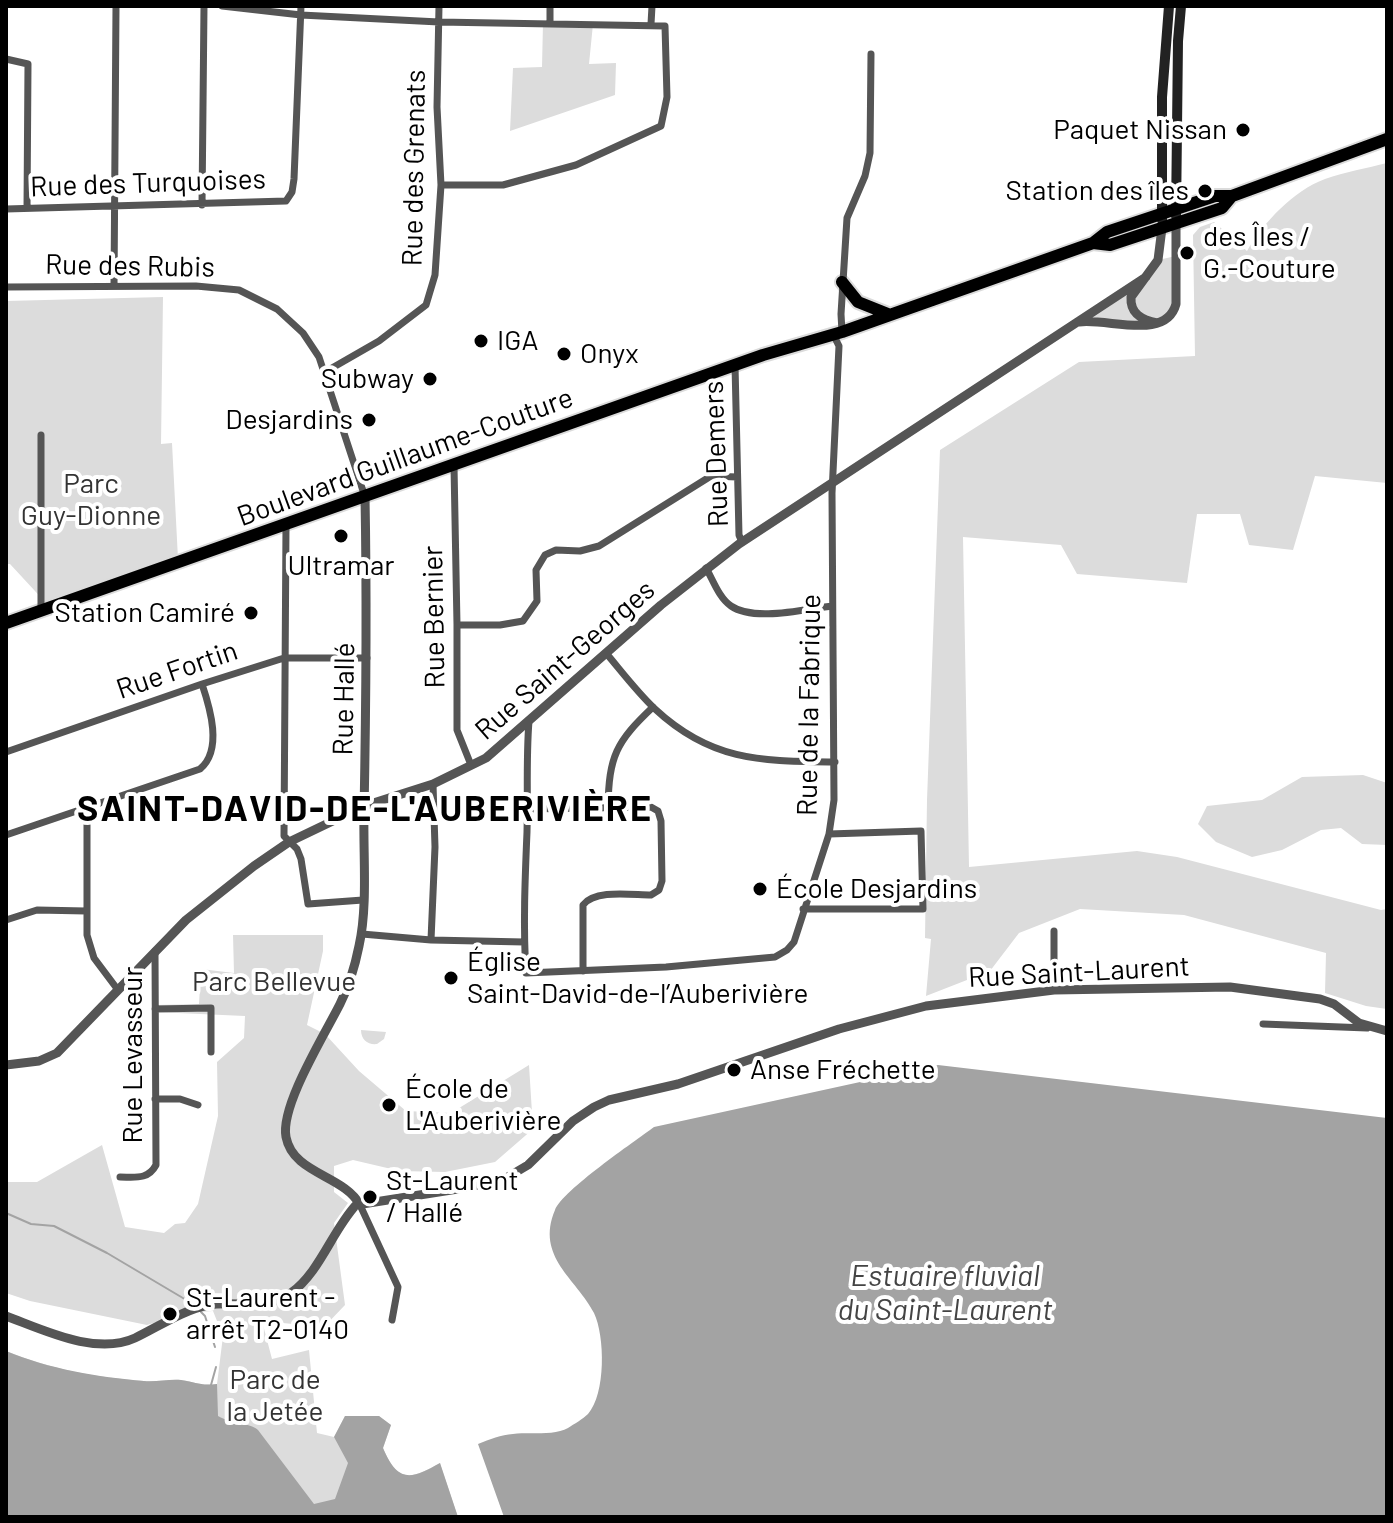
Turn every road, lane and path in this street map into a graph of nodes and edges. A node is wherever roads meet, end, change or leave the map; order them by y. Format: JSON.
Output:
{"nodes":[{"id":1,"x":116,"y":6,"type":"edge"},
{"id":2,"x":204,"y":6,"type":"edge"},
{"id":3,"x":222,"y":6,"type":"edge"},
{"id":4,"x":439,"y":6,"type":"edge"},
{"id":5,"x":550,"y":6,"type":"edge"},
{"id":6,"x":652,"y":6,"type":"edge"},
{"id":7,"x":1169,"y":6,"type":"edge"},
{"id":8,"x":1181,"y":6,"type":"edge"},
{"id":9,"x":301,"y":10,"type":"edge"},
{"id":10,"x":439,"y":22,"type":"junction"},
{"id":11,"x":550,"y":23,"type":"junction"},
{"id":12,"x":651,"y":24,"type":"junction"},
{"id":13,"x":871,"y":54,"type":"dead end"},
{"id":14,"x":6,"y":59,"type":"edge"},
{"id":15,"x":1387,"y":139,"type":"edge"},
{"id":16,"x":441,"y":185,"type":"junction"},
{"id":17,"x":1232,"y":196,"type":"junction"},
{"id":18,"x":202,"y":205,"type":"junction"},
{"id":19,"x":113,"y":207,"type":"junction"},
{"id":20,"x":27,"y":208,"type":"junction"},
{"id":21,"x":6,"y":209,"type":"edge"},
{"id":22,"x":1176,"y":209,"type":"junction"},
{"id":23,"x":1162,"y":214,"type":"junction"},
{"id":24,"x":1176,"y":223,"type":"junction"},
{"id":25,"x":1162,"y":228,"type":"junction"},
{"id":26,"x":1093,"y":243,"type":"junction"},
{"id":27,"x":1146,"y":277,"type":"junction"},
{"id":28,"x":842,"y":282,"type":"junction"},
{"id":29,"x":114,"y":286,"type":"junction"},
{"id":30,"x":6,"y":287,"type":"edge"},
{"id":31,"x":888,"y":314,"type":"junction"},
{"id":32,"x":1076,"y":323,"type":"junction"},
{"id":33,"x":1160,"y":323,"type":"junction"},
{"id":34,"x":838,"y":333,"type":"junction"},
{"id":35,"x":735,"y":365,"type":"junction"},
{"id":36,"x":325,"y":372,"type":"junction"},
{"id":37,"x":41,"y":435,"type":"dead end"},
{"id":38,"x":454,"y":466,"type":"junction"},
{"id":39,"x":737,"y":477,"type":"junction"},
{"id":40,"x":833,"y":482,"type":"junction"},
{"id":41,"x":365,"y":497,"type":"junction"},
{"id":42,"x":286,"y":525,"type":"junction"},
{"id":43,"x":742,"y":542,"type":"junction"},
{"id":44,"x":706,"y":568,"type":"junction"},
{"id":45,"x":832,"y":606,"type":"junction"},
{"id":46,"x":41,"y":611,"type":"junction"},
{"id":47,"x":6,"y":623,"type":"edge"},
{"id":48,"x":457,"y":625,"type":"junction"},
{"id":49,"x":606,"y":653,"type":"junction"},
{"id":50,"x":284,"y":658,"type":"junction"},
{"id":51,"x":367,"y":658,"type":"junction"},
{"id":52,"x":202,"y":684,"type":"junction"},
{"id":53,"x":653,"y":707,"type":"junction"},
{"id":54,"x":529,"y":721,"type":"junction"},
{"id":55,"x":6,"y":752,"type":"edge"},
{"id":56,"x":835,"y":762,"type":"junction"},
{"id":57,"x":471,"y":765,"type":"junction"},
{"id":58,"x":433,"y":784,"type":"junction"},
{"id":59,"x":364,"y":806,"type":"junction"},
{"id":60,"x":608,"y":807,"type":"junction"},
{"id":61,"x":87,"y":808,"type":"junction"},
{"id":62,"x":527,"y":809,"type":"junction"},
{"id":63,"x":829,"y":834,"type":"junction"},
{"id":64,"x":6,"y":835,"type":"edge"},
{"id":65,"x":289,"y":842,"type":"junction"},
{"id":66,"x":363,"y":900,"type":"junction"},
{"id":67,"x":803,"y":909,"type":"junction"},
{"id":68,"x":86,"y":911,"type":"junction"},
{"id":69,"x":6,"y":920,"type":"edge"},
{"id":70,"x":1054,"y":931,"type":"dead end"},
{"id":71,"x":362,"y":934,"type":"junction"},
{"id":72,"x":431,"y":940,"type":"junction"},
{"id":73,"x":524,"y":942,"type":"junction"},
{"id":74,"x":155,"y":951,"type":"junction"},
{"id":75,"x":583,"y":971,"type":"junction"},
{"id":76,"x":118,"y":990,"type":"junction"},
{"id":77,"x":1054,"y":990,"type":"junction"},
{"id":78,"x":155,"y":1009,"type":"junction"},
{"id":79,"x":1263,"y":1024,"type":"dead end"},
{"id":80,"x":1369,"y":1028,"type":"junction"},
{"id":81,"x":1387,"y":1031,"type":"edge"},
{"id":82,"x":211,"y":1052,"type":"dead end"},
{"id":83,"x":6,"y":1065,"type":"edge"},
{"id":84,"x":155,"y":1099,"type":"junction"},
{"id":85,"x":198,"y":1105,"type":"dead end"},
{"id":86,"x":120,"y":1177,"type":"dead end"},
{"id":87,"x":360,"y":1205,"type":"junction"},
{"id":88,"x":6,"y":1316,"type":"edge"},
{"id":89,"x":392,"y":1320,"type":"dead end"}],
"edges":[{"from":1,"to":19,"type":"street"},
{"from":2,"to":18,"type":"street"},
{"from":3,"to":9,"type":"street"},
{"from":4,"to":10,"type":"street","name":"Rue des Grenats"},
{"from":5,"to":11,"type":"street"},
{"from":6,"to":12,"type":"street"},
{"from":7,"to":23,"type":"main road"},
{"from":8,"to":22,"type":"main road"},
{"from":9,"to":10,"type":"street"},
{"from":9,"to":18,"type":"street","name":"Rue des Turquoises"},
{"from":10,"to":11,"type":"street"},
{"from":10,"to":16,"type":"street","name":"Rue des Grenats"},
{"from":11,"to":12,"type":"street"},
{"from":12,"to":16,"type":"street"},
{"from":13,"to":28,"type":"street","name":"Rue de la Fabrique"},
{"from":14,"to":20,"type":"street"},
{"from":15,"to":17,"type":"main road","name":"Boulevard Guillaume-Couture"},
{"from":16,"to":36,"type":"street","name":"Rue des Grenats"},
{"from":17,"to":22,"type":"main road","name":"Boulevard Guillaume-Couture"},
{"from":17,"to":24,"type":"main road","name":"Boulevard Guillaume-Couture"},
{"from":18,"to":19,"type":"street","name":"Rue des Turquoises"},
{"from":19,"to":20,"type":"street","name":"Rue des Turquoises"},
{"from":19,"to":29,"type":"street"},
{"from":20,"to":21,"type":"street","name":"Rue des Turquoises"},
{"from":22,"to":23,"type":"main road","name":"Boulevard Guillaume-Couture"},
{"from":22,"to":24,"type":"main road"},
{"from":23,"to":25,"type":"main road"},
{"from":23,"to":26,"type":"main road","name":"Boulevard Guillaume-Couture"},
{"from":24,"to":25,"type":"main road","name":"Boulevard Guillaume-Couture"},
{"from":24,"to":33,"type":"street"},
{"from":25,"to":26,"type":"main road","name":"Boulevard Guillaume-Couture"},
{"from":25,"to":27,"type":"street"},
{"from":26,"to":31,"type":"main road","name":"Boulevard Guillaume-Couture"},
{"from":27,"to":32,"type":"street","name":"Rue Saint-Georges"},
{"from":27,"to":33,"type":"street"},
{"from":28,"to":31,"type":"main road"},
{"from":28,"to":34,"type":"street","name":"Rue de la Fabrique"},
{"from":29,"to":30,"type":"street","name":"Rue des Rubis"},
{"from":29,"to":36,"type":"street","name":"Rue des Rubis"},
{"from":31,"to":34,"type":"main road","name":"Boulevard Guillaume-Couture"},
{"from":32,"to":33,"type":"street"},
{"from":32,"to":40,"type":"street","name":"Rue Saint-Georges"},
{"from":34,"to":35,"type":"main road","name":"Boulevard Guillaume-Couture"},
{"from":34,"to":40,"type":"street","name":"Rue de la Fabrique"},
{"from":35,"to":38,"type":"main road","name":"Boulevard Guillaume-Couture"},
{"from":35,"to":39,"type":"street","name":"Rue Demers"},
{"from":36,"to":41,"type":"street","name":"Rue des Rubis"},
{"from":37,"to":46,"type":"street"},
{"from":38,"to":41,"type":"main road","name":"Boulevard Guillaume-Couture"},
{"from":38,"to":48,"type":"street","name":"Rue Bernier"},
{"from":39,"to":43,"type":"street","name":"Rue Demers"},
{"from":39,"to":48,"type":"street"},
{"from":40,"to":43,"type":"street","name":"Rue Saint-Georges"},
{"from":40,"to":45,"type":"street","name":"Rue de la Fabrique"},
{"from":41,"to":42,"type":"main road","name":"Boulevard Guillaume-Couture"},
{"from":41,"to":51,"type":"street","name":"Rue Hallé"},
{"from":42,"to":46,"type":"main road","name":"Boulevard Guillaume-Couture"},
{"from":42,"to":50,"type":"street"},
{"from":43,"to":44,"type":"street","name":"Rue Saint-Georges"},
{"from":44,"to":45,"type":"street"},
{"from":44,"to":49,"type":"street","name":"Rue Saint-Georges"},
{"from":45,"to":56,"type":"street","name":"Rue de la Fabrique"},
{"from":46,"to":47,"type":"main road","name":"Boulevard Guillaume-Couture"},
{"from":48,"to":57,"type":"street","name":"Rue Bernier"},
{"from":49,"to":53,"type":"street"},
{"from":49,"to":54,"type":"street","name":"Rue Saint-Georges"},
{"from":50,"to":51,"type":"street","name":"Rue Fortin"},
{"from":50,"to":52,"type":"street","name":"Rue Fortin"},
{"from":50,"to":65,"type":"street"},
{"from":51,"to":59,"type":"street","name":"Rue Hallé"},
{"from":52,"to":55,"type":"street","name":"Rue Fortin"},
{"from":52,"to":61,"type":"street"},
{"from":53,"to":56,"type":"street"},
{"from":53,"to":60,"type":"street"},
{"from":54,"to":57,"type":"street","name":"Rue Saint-Georges"},
{"from":54,"to":62,"type":"street"},
{"from":56,"to":63,"type":"street","name":"Rue de la Fabrique"},
{"from":57,"to":58,"type":"street","name":"Rue Saint-Georges"},
{"from":58,"to":59,"type":"street","name":"Rue Saint-Georges"},
{"from":58,"to":72,"type":"street"},
{"from":59,"to":65,"type":"street","name":"Rue Saint-Georges"},
{"from":59,"to":66,"type":"street","name":"Rue Hallé"},
{"from":60,"to":62,"type":"street"},
{"from":60,"to":75,"type":"street"},
{"from":61,"to":64,"type":"street"},
{"from":61,"to":68,"type":"street"},
{"from":62,"to":73,"type":"street"},
{"from":63,"to":67,"type":"street","name":"Rue de la Fabrique"},
{"from":63,"to":67,"type":"street"},
{"from":65,"to":66,"type":"street"},
{"from":65,"to":74,"type":"street","name":"Rue Saint-Georges"},
{"from":66,"to":71,"type":"street","name":"Rue Hallé"},
{"from":67,"to":75,"type":"street","name":"Rue de la Fabrique"},
{"from":68,"to":69,"type":"street"},
{"from":68,"to":76,"type":"street"},
{"from":70,"to":77,"type":"street"},
{"from":71,"to":72,"type":"street"},
{"from":71,"to":87,"type":"street","name":"Rue Hallé"},
{"from":72,"to":73,"type":"street"},
{"from":73,"to":75,"type":"street","name":"Rue de la Fabrique"},
{"from":74,"to":76,"type":"street","name":"Rue Saint-Georges"},
{"from":74,"to":78,"type":"street","name":"Rue Levasseur"},
{"from":76,"to":83,"type":"street","name":"Rue Saint-Georges"},
{"from":77,"to":80,"type":"street","name":"Rue Saint-Laurent"},
{"from":77,"to":87,"type":"street","name":"Rue Saint-Laurent"},
{"from":78,"to":82,"type":"street"},
{"from":78,"to":84,"type":"street","name":"Rue Levasseur"},
{"from":79,"to":80,"type":"street"},
{"from":80,"to":81,"type":"street","name":"Rue Saint-Laurent"},
{"from":84,"to":85,"type":"street"},
{"from":84,"to":86,"type":"street","name":"Rue Levasseur"},
{"from":87,"to":88,"type":"street"},
{"from":87,"to":89,"type":"street","name":"Rue Hallé"}]}
